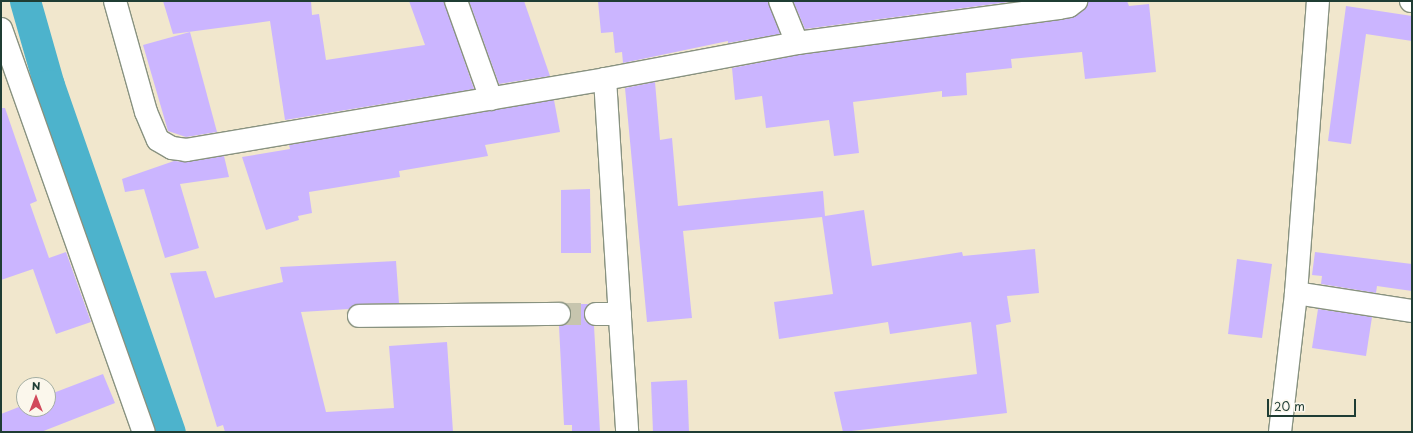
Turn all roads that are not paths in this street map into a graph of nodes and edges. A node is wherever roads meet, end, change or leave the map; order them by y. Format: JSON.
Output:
{"nodes":[{"id":1,"x":115,"y":1,"type":"edge"},
{"id":2,"x":456,"y":1,"type":"edge"},
{"id":3,"x":780,"y":1,"type":"edge"},
{"id":4,"x":1076,"y":1,"type":"edge"},
{"id":5,"x":1318,"y":1,"type":"edge"},
{"id":6,"x":1,"y":29,"type":"edge"},
{"id":7,"x":796,"y":43,"type":"junction"},
{"id":8,"x":605,"y":80,"type":"junction"},
{"id":9,"x":491,"y":99,"type":"junction"},
{"id":10,"x":1296,"y":293,"type":"junction"},
{"id":11,"x":1412,"y":311,"type":"edge"},
{"id":12,"x":559,"y":314,"type":"tunnel mouth"},
{"id":13,"x":596,"y":314,"type":"tunnel mouth"},
{"id":14,"x":620,"y":314,"type":"junction"},
{"id":15,"x":359,"y":316,"type":"dead end"},
{"id":16,"x":144,"y":432,"type":"edge"},
{"id":17,"x":627,"y":432,"type":"edge"},
{"id":18,"x":1280,"y":432,"type":"edge"}],
"edges":[{"from":1,"to":9,"type":"street"},
{"from":2,"to":9,"type":"street"},
{"from":3,"to":7,"type":"street"},
{"from":4,"to":7,"type":"street"},
{"from":5,"to":10,"type":"street"},
{"from":6,"to":16,"type":"street"},
{"from":7,"to":8,"type":"street"},
{"from":8,"to":9,"type":"street"},
{"from":8,"to":14,"type":"street"},
{"from":10,"to":11,"type":"street"},
{"from":10,"to":18,"type":"street"},
{"from":12,"to":15,"type":"street"},
{"from":13,"to":14,"type":"street"},
{"from":14,"to":17,"type":"street"}]}
